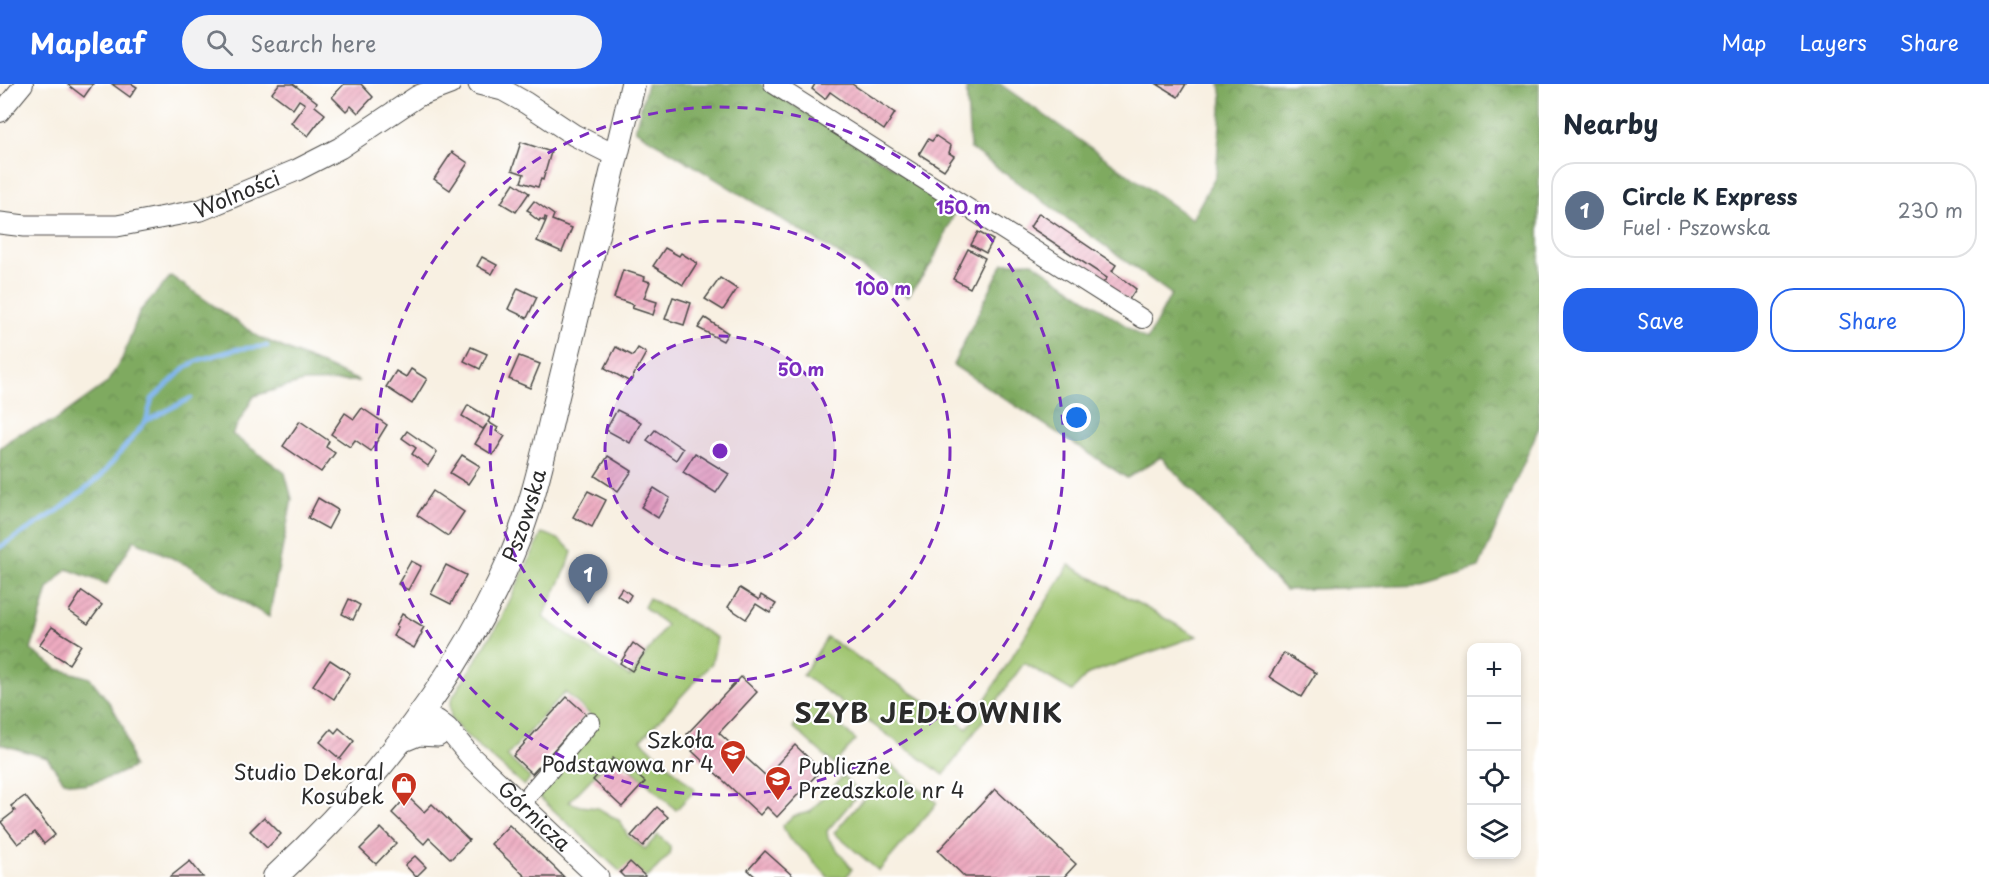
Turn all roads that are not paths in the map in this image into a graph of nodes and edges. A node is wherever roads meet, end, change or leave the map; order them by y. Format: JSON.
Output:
{"nodes":[{"id":1,"x":24,"y":84,"type":"edge"},
{"id":2,"x":450,"y":84,"type":"edge"},
{"id":3,"x":479,"y":84,"type":"edge"},
{"id":4,"x":633,"y":84,"type":"edge"},
{"id":5,"x":773,"y":84,"type":"edge"},
{"id":6,"x":0,"y":113,"type":"edge"},
{"id":7,"x":616,"y":156,"type":"junction"},
{"id":8,"x":0,"y":223,"type":"edge"},
{"id":9,"x":1143,"y":319,"type":"dead end"},
{"id":10,"x":445,"y":679,"type":"junction"},
{"id":11,"x":421,"y":714,"type":"junction"},
{"id":12,"x":591,"y":722,"type":"dead end"},
{"id":13,"x":443,"y":732,"type":"junction"},
{"id":14,"x":401,"y":742,"type":"junction"},
{"id":15,"x":521,"y":804,"type":"junction"},
{"id":16,"x":276,"y":877,"type":"edge"},
{"id":17,"x":598,"y":877,"type":"edge"}],
"edges":[{"from":1,"to":6,"type":"street"},
{"from":2,"to":8,"type":"street","name":"Wolności"},
{"from":3,"to":7,"type":"street"},
{"from":4,"to":7,"type":"main road","name":"Pszowska"},
{"from":5,"to":9,"type":"street"},
{"from":7,"to":10,"type":"main road","name":"Pszowska"},
{"from":10,"to":11,"type":"main road","name":"Pszowska"},
{"from":10,"to":13,"type":"street"},
{"from":11,"to":13,"type":"street","name":"Górnicza"},
{"from":11,"to":14,"type":"main road","name":"Pszowska"},
{"from":12,"to":15,"type":"street"},
{"from":13,"to":14,"type":"street"},
{"from":13,"to":15,"type":"street","name":"Górnicza"},
{"from":14,"to":16,"type":"main road","name":"Pszowska"},
{"from":15,"to":17,"type":"street","name":"Górnicza"}]}
